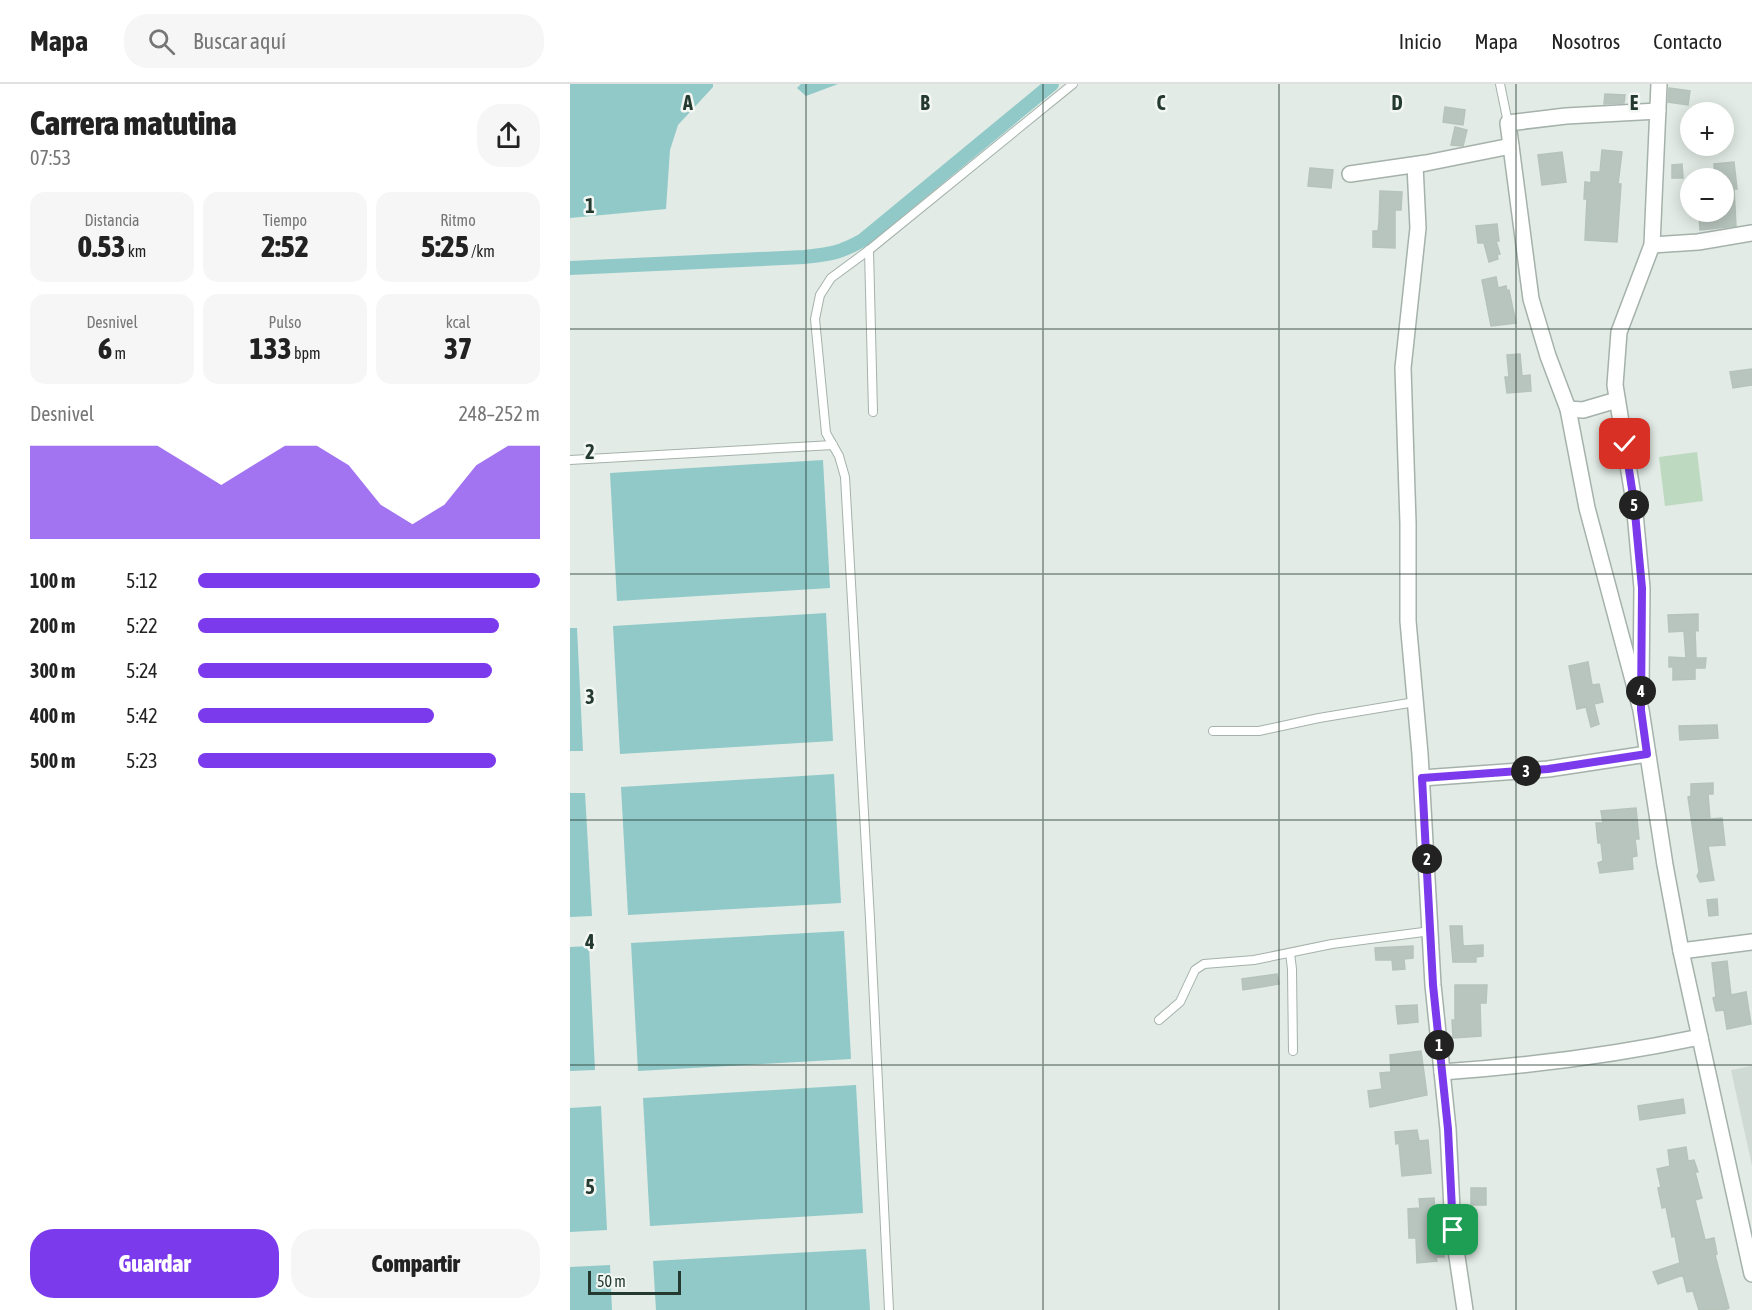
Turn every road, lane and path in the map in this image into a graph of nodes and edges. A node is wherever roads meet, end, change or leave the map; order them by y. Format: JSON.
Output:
{"nodes":[{"id":1,"x":1073,"y":84,"type":"edge"},
{"id":2,"x":1500,"y":84,"type":"edge"},
{"id":3,"x":1659,"y":84,"type":"edge"},
{"id":4,"x":1658,"y":111,"type":"junction"},
{"id":5,"x":1508,"y":123,"type":"junction"},
{"id":6,"x":1510,"y":146,"type":"junction"},
{"id":7,"x":1415,"y":165,"type":"junction"},
{"id":8,"x":1350,"y":174,"type":"dead end"},
{"id":9,"x":1752,"y":233,"type":"edge"},
{"id":10,"x":1652,"y":245,"type":"junction"},
{"id":11,"x":869,"y":250,"type":"junction"},
{"id":12,"x":1617,"y":400,"type":"junction"},
{"id":13,"x":1568,"y":409,"type":"junction"},
{"id":14,"x":873,"y":412,"type":"dead end"},
{"id":15,"x":833,"y":445,"type":"junction"},
{"id":16,"x":570,"y":460,"type":"edge"},
{"id":17,"x":1415,"y":702,"type":"junction"},
{"id":18,"x":1641,"y":710,"type":"junction"},
{"id":19,"x":1212,"y":731,"type":"dead end"},
{"id":20,"x":1647,"y":754,"type":"junction"},
{"id":21,"x":1422,"y":778,"type":"junction"},
{"id":22,"x":1431,"y":932,"type":"junction"},
{"id":23,"x":1752,"y":942,"type":"edge"},
{"id":24,"x":1681,"y":951,"type":"junction"},
{"id":25,"x":1290,"y":953,"type":"junction"},
{"id":26,"x":1159,"y":1020,"type":"dead end"},
{"id":27,"x":1700,"y":1037,"type":"junction"},
{"id":28,"x":1293,"y":1051,"type":"dead end"},
{"id":29,"x":1442,"y":1072,"type":"junction"},
{"id":30,"x":1752,"y":1274,"type":"edge"},
{"id":31,"x":889,"y":1310,"type":"edge"},
{"id":32,"x":1465,"y":1310,"type":"edge"}],
"edges":[{"from":1,"to":11,"type":"lane"},
{"from":2,"to":5,"type":"lane"},
{"from":3,"to":4,"type":"street"},
{"from":4,"to":5,"type":"street"},
{"from":4,"to":10,"type":"street"},
{"from":5,"to":6,"type":"street"},
{"from":6,"to":7,"type":"street"},
{"from":6,"to":13,"type":"street"},
{"from":7,"to":8,"type":"street"},
{"from":7,"to":17,"type":"street"},
{"from":9,"to":10,"type":"street"},
{"from":10,"to":12,"type":"street"},
{"from":11,"to":14,"type":"lane"},
{"from":11,"to":15,"type":"lane"},
{"from":12,"to":13,"type":"street"},
{"from":12,"to":18,"type":"street"},
{"from":13,"to":18,"type":"street"},
{"from":15,"to":16,"type":"lane"},
{"from":15,"to":31,"type":"lane"},
{"from":17,"to":19,"type":"lane"},
{"from":17,"to":21,"type":"street"},
{"from":18,"to":20,"type":"street"},
{"from":20,"to":21,"type":"street"},
{"from":20,"to":24,"type":"street"},
{"from":21,"to":22,"type":"street"},
{"from":22,"to":25,"type":"lane"},
{"from":22,"to":29,"type":"street"},
{"from":23,"to":24,"type":"street"},
{"from":24,"to":27,"type":"street"},
{"from":25,"to":26,"type":"lane"},
{"from":25,"to":28,"type":"lane"},
{"from":27,"to":29,"type":"street"},
{"from":27,"to":30,"type":"street"},
{"from":29,"to":32,"type":"street"}]}
